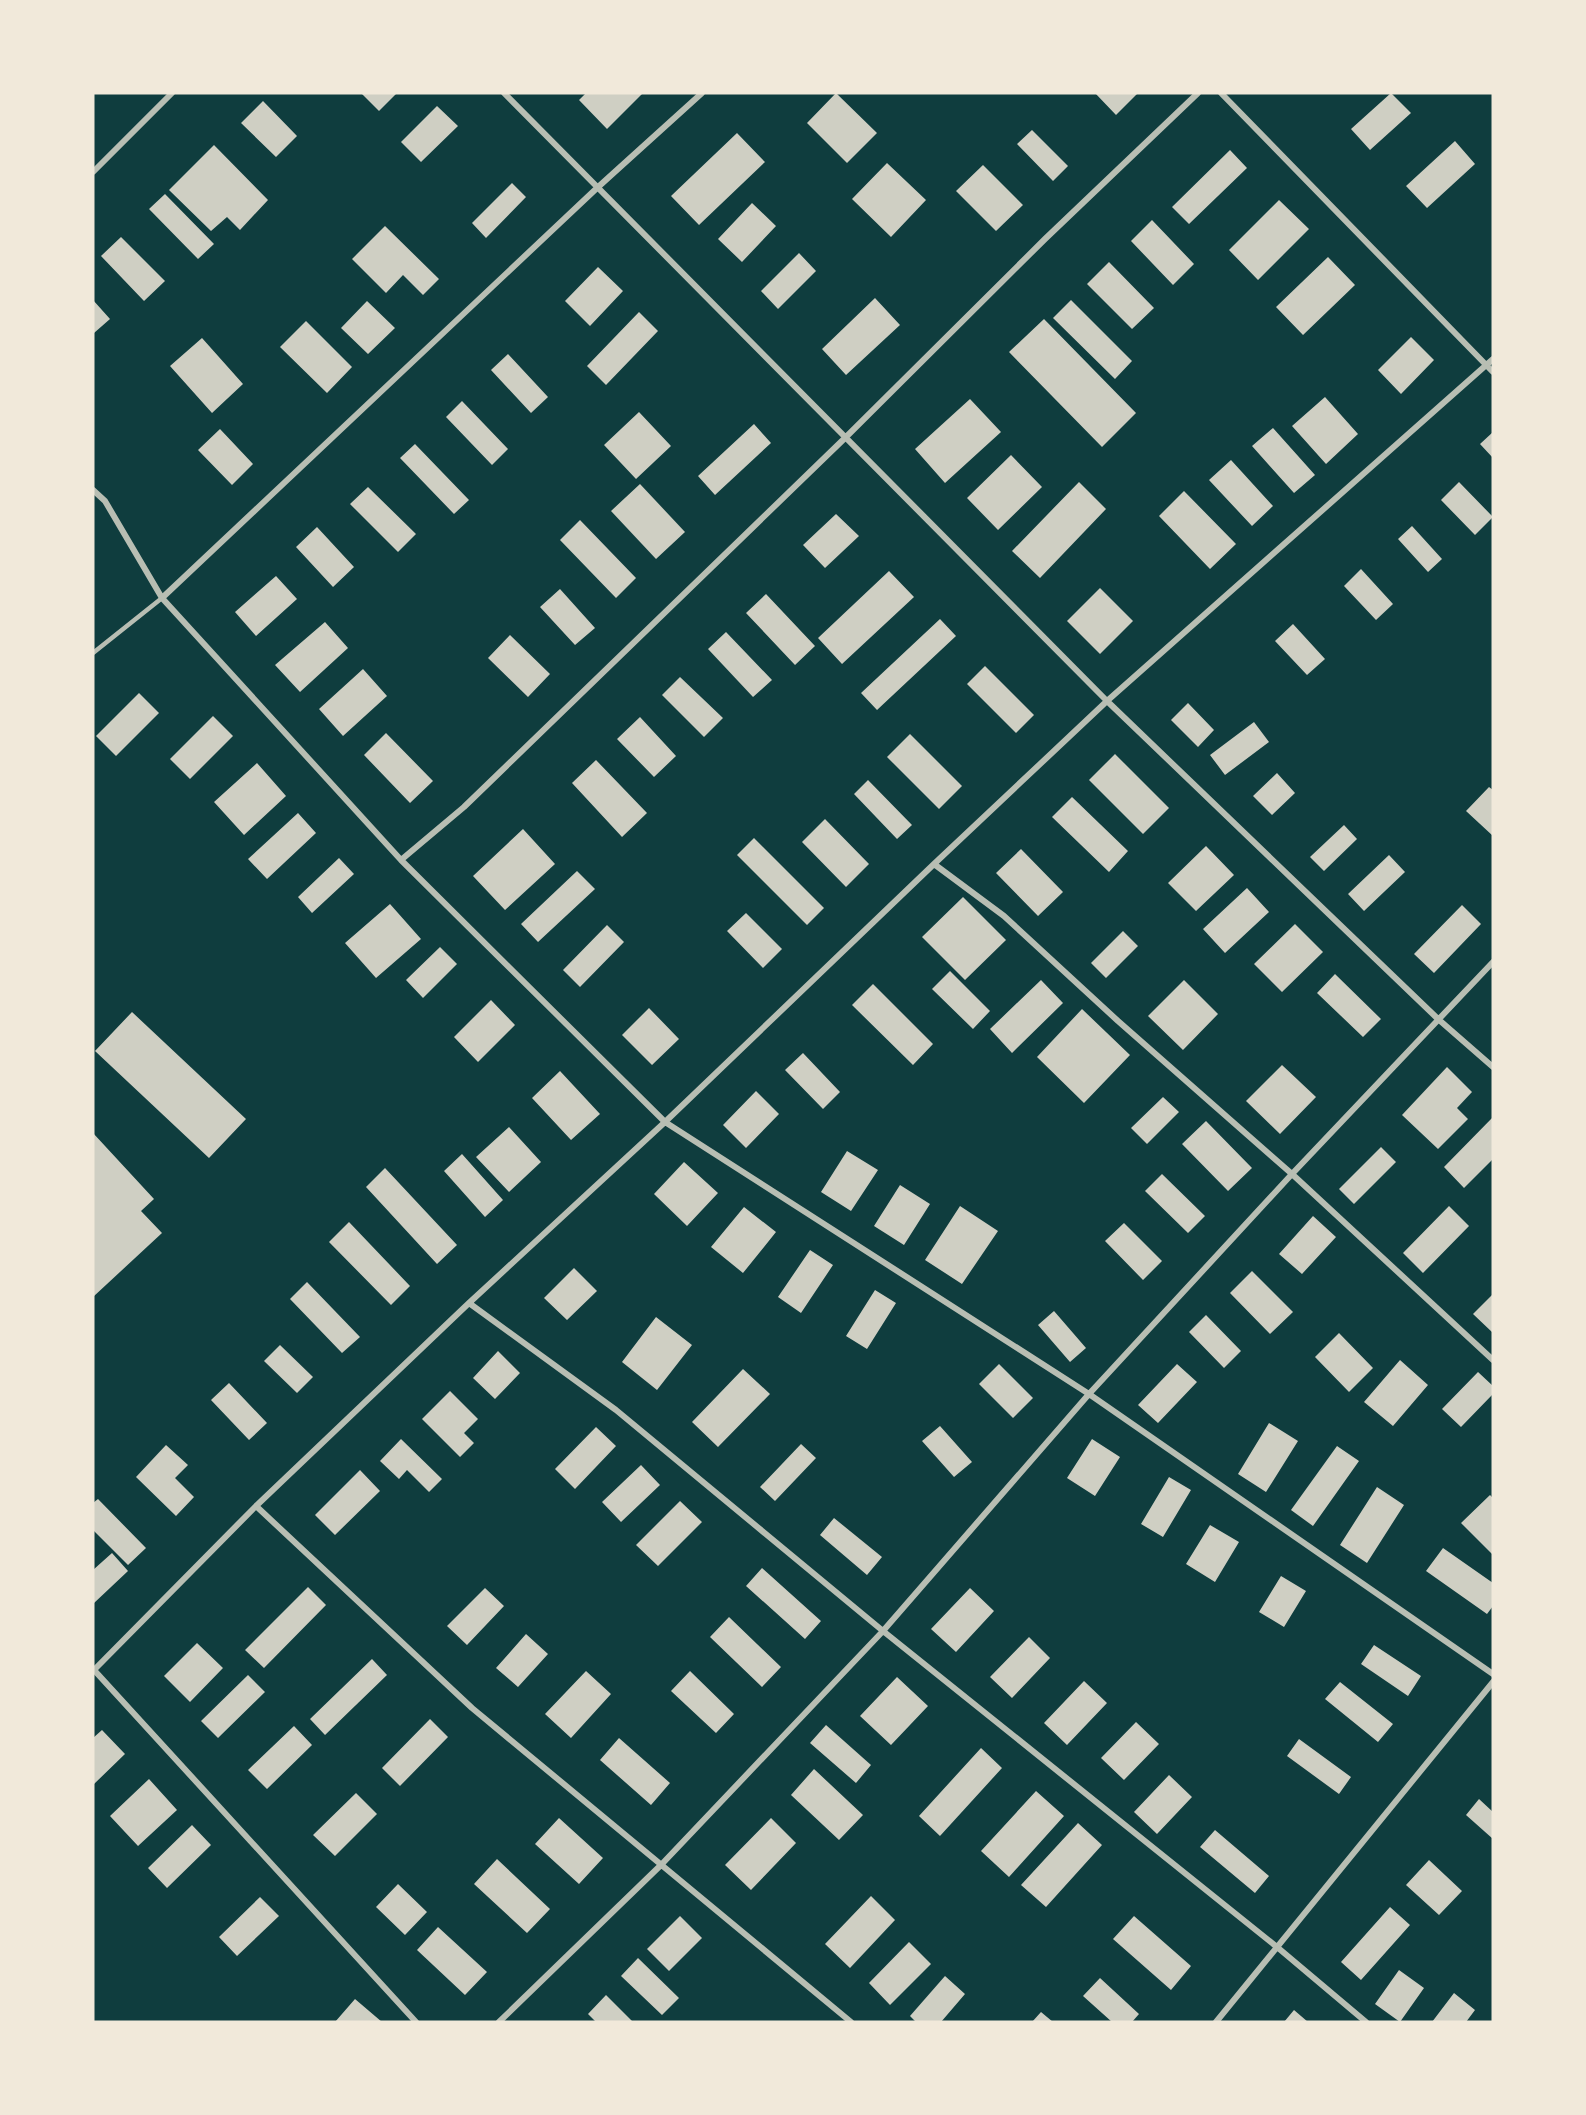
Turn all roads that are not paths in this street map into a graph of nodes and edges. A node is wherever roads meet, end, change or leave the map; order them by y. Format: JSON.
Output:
{"nodes":[{"id":1,"x":172,"y":93,"type":"edge"},
{"id":2,"x":504,"y":93,"type":"edge"},
{"id":3,"x":702,"y":93,"type":"edge"},
{"id":4,"x":1198,"y":93,"type":"edge"},
{"id":5,"x":1221,"y":93,"type":"edge"},
{"id":6,"x":93,"y":172,"type":"edge"},
{"id":7,"x":597,"y":188,"type":"junction"},
{"id":8,"x":1493,"y":359,"type":"edge"},
{"id":9,"x":1486,"y":366,"type":"junction"},
{"id":10,"x":1493,"y":372,"type":"edge"},
{"id":11,"x":845,"y":438,"type":"junction"},
{"id":12,"x":93,"y":490,"type":"edge"},
{"id":13,"x":162,"y":598,"type":"junction"},
{"id":14,"x":93,"y":653,"type":"edge"},
{"id":15,"x":1107,"y":701,"type":"junction"},
{"id":16,"x":401,"y":860,"type":"junction"},
{"id":17,"x":934,"y":864,"type":"junction"},
{"id":18,"x":1493,"y":962,"type":"edge"},
{"id":19,"x":1438,"y":1019,"type":"junction"},
{"id":20,"x":1493,"y":1067,"type":"edge"},
{"id":21,"x":665,"y":1122,"type":"junction"},
{"id":22,"x":1292,"y":1174,"type":"junction"},
{"id":23,"x":469,"y":1304,"type":"junction"},
{"id":24,"x":1493,"y":1360,"type":"edge"},
{"id":25,"x":1089,"y":1394,"type":"junction"},
{"id":26,"x":256,"y":1506,"type":"junction"},
{"id":27,"x":884,"y":1631,"type":"junction"},
{"id":28,"x":94,"y":1670,"type":"edge"},
{"id":29,"x":1493,"y":1674,"type":"edge"},
{"id":30,"x":1493,"y":1682,"type":"edge"},
{"id":31,"x":661,"y":1865,"type":"junction"},
{"id":32,"x":1277,"y":1947,"type":"junction"},
{"id":33,"x":416,"y":2022,"type":"edge"},
{"id":34,"x":499,"y":2022,"type":"edge"},
{"id":35,"x":851,"y":2022,"type":"edge"},
{"id":36,"x":1216,"y":2022,"type":"edge"},
{"id":37,"x":1366,"y":2022,"type":"edge"}],
"edges":[{"from":1,"to":6,"type":"street"},
{"from":2,"to":7,"type":"street"},
{"from":3,"to":7,"type":"street"},
{"from":4,"to":11,"type":"street"},
{"from":5,"to":9,"type":"street"},
{"from":7,"to":11,"type":"street"},
{"from":7,"to":13,"type":"street"},
{"from":8,"to":9,"type":"street"},
{"from":9,"to":10,"type":"street"},
{"from":9,"to":15,"type":"street"},
{"from":11,"to":15,"type":"street"},
{"from":11,"to":16,"type":"street"},
{"from":12,"to":13,"type":"street"},
{"from":13,"to":14,"type":"lane"},
{"from":13,"to":16,"type":"street"},
{"from":15,"to":17,"type":"street"},
{"from":15,"to":19,"type":"street"},
{"from":16,"to":21,"type":"street"},
{"from":17,"to":21,"type":"street"},
{"from":17,"to":22,"type":"street"},
{"from":18,"to":19,"type":"street"},
{"from":19,"to":20,"type":"street"},
{"from":19,"to":22,"type":"street"},
{"from":21,"to":23,"type":"street"},
{"from":21,"to":25,"type":"street"},
{"from":22,"to":24,"type":"street"},
{"from":22,"to":25,"type":"street"},
{"from":23,"to":26,"type":"street"},
{"from":23,"to":27,"type":"street"},
{"from":25,"to":27,"type":"street"},
{"from":25,"to":29,"type":"street"},
{"from":26,"to":28,"type":"street"},
{"from":26,"to":31,"type":"street"},
{"from":27,"to":31,"type":"street"},
{"from":27,"to":32,"type":"street"},
{"from":28,"to":33,"type":"street"},
{"from":30,"to":32,"type":"street"},
{"from":31,"to":34,"type":"street"},
{"from":31,"to":35,"type":"street"},
{"from":32,"to":36,"type":"street"},
{"from":32,"to":37,"type":"street"}]}
